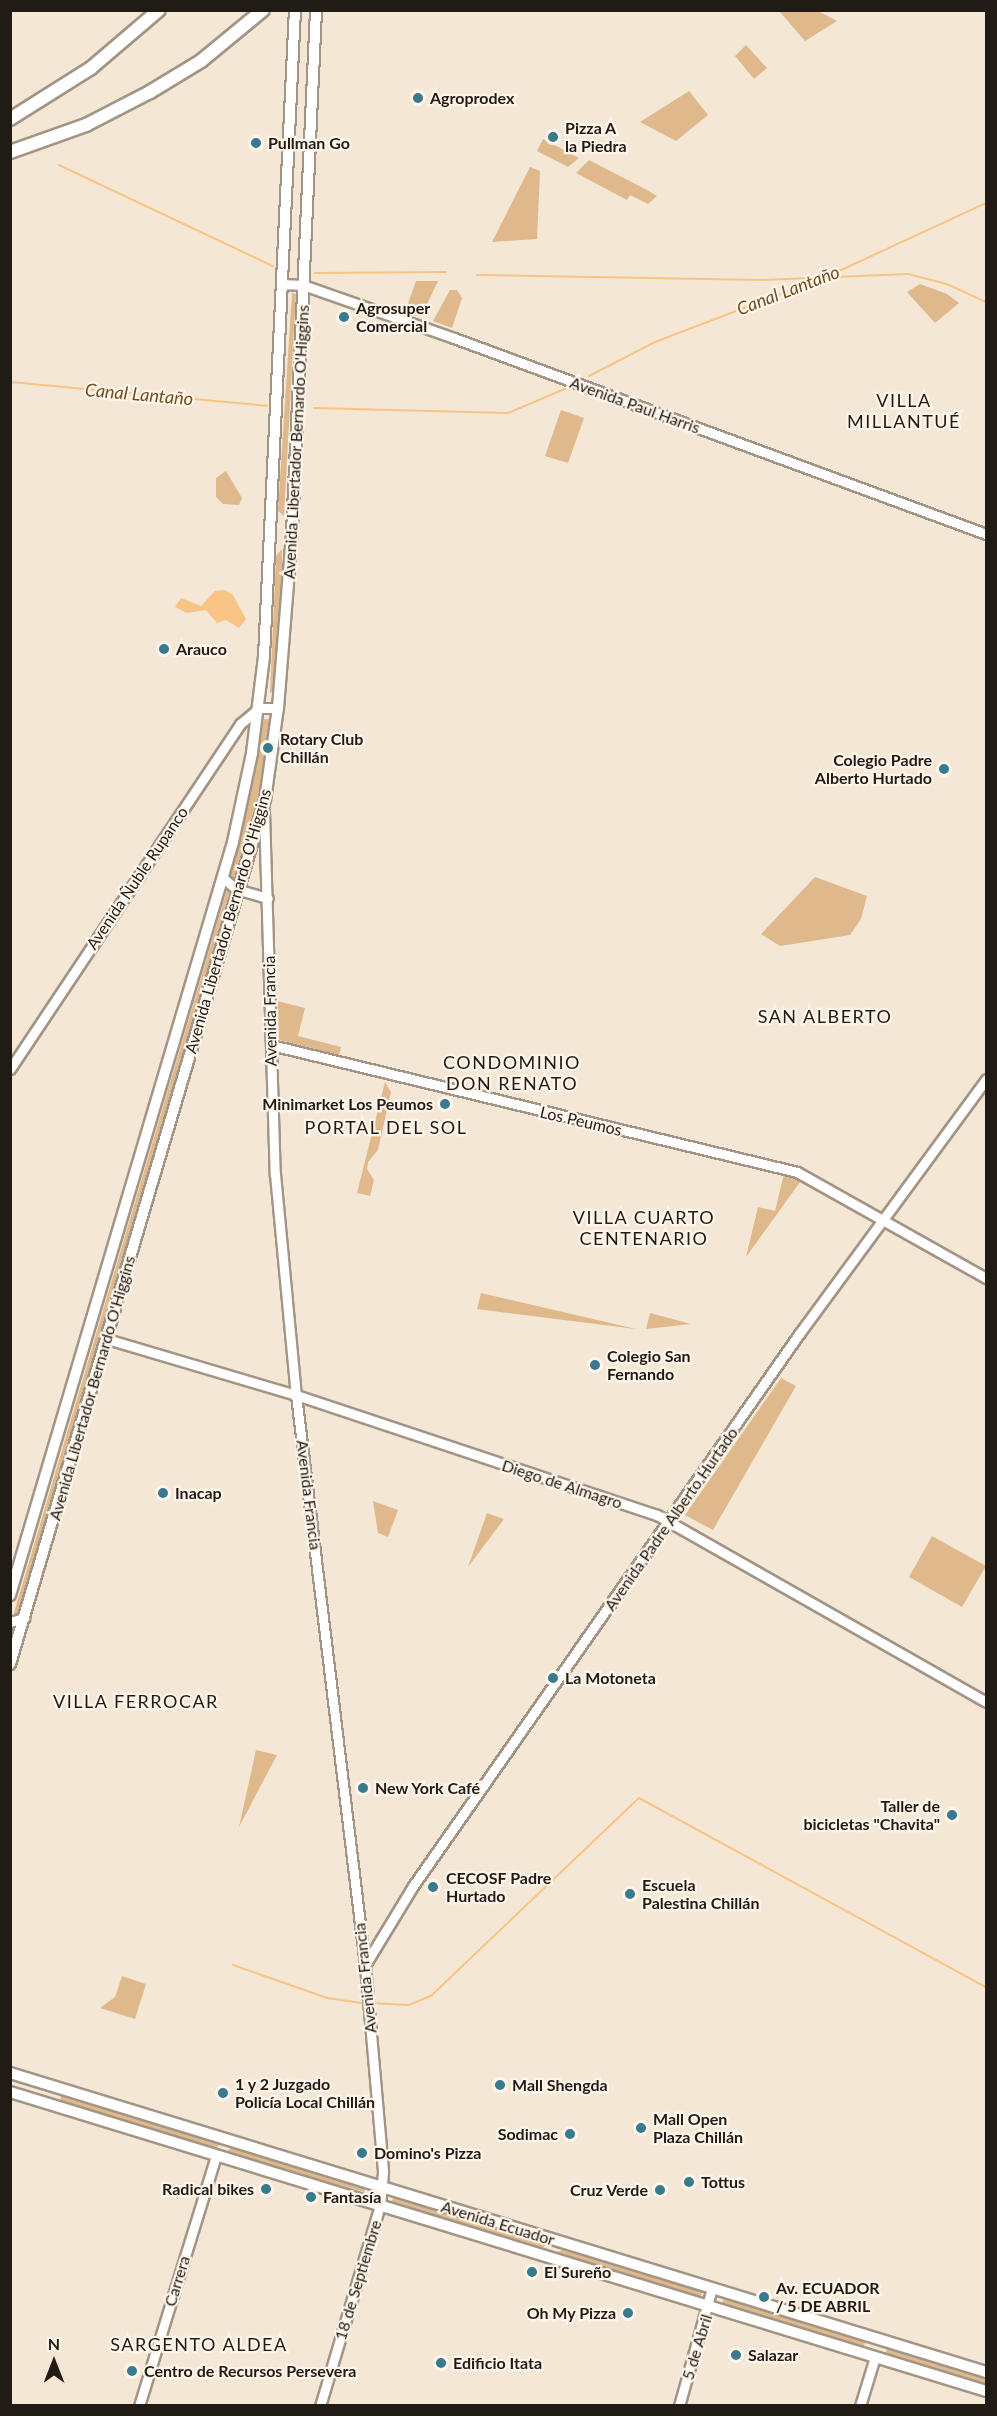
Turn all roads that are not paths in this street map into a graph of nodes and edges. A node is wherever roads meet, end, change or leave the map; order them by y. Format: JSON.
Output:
{"nodes":[{"id":1,"x":159,"y":10,"type":"edge"},
{"id":2,"x":263,"y":10,"type":"edge"},
{"id":3,"x":295,"y":10,"type":"edge"},
{"id":4,"x":316,"y":10,"type":"edge"},
{"id":5,"x":10,"y":119,"type":"edge"},
{"id":6,"x":10,"y":152,"type":"edge"},
{"id":7,"x":282,"y":284,"type":"junction"},
{"id":8,"x":303,"y":285,"type":"junction"},
{"id":9,"x":270,"y":531,"type":"junction"},
{"id":10,"x":292,"y":533,"type":"junction"},
{"id":11,"x":987,"y":534,"type":"edge"},
{"id":12,"x":259,"y":708,"type":"junction"},
{"id":13,"x":278,"y":708,"type":"junction"},
{"id":14,"x":264,"y":800,"type":"junction"},
{"id":15,"x":223,"y":878,"type":"junction"},
{"id":16,"x":239,"y":890,"type":"junction"},
{"id":17,"x":267,"y":898,"type":"junction"},
{"id":18,"x":271,"y":1045,"type":"junction"},
{"id":19,"x":10,"y":1069,"type":"edge"},
{"id":20,"x":987,"y":1079,"type":"edge"},
{"id":21,"x":159,"y":1094,"type":"junction"},
{"id":22,"x":177,"y":1102,"type":"junction"},
{"id":23,"x":881,"y":1221,"type":"junction"},
{"id":24,"x":987,"y":1278,"type":"edge"},
{"id":25,"x":107,"y":1339,"type":"junction"},
{"id":26,"x":296,"y":1395,"type":"junction"},
{"id":27,"x":669,"y":1521,"type":"junction"},
{"id":28,"x":12,"y":1591,"type":"edge"},
{"id":29,"x":32,"y":1592,"type":"junction"},
{"id":30,"x":24,"y":1618,"type":"junction"},
{"id":31,"x":10,"y":1622,"type":"edge"},
{"id":32,"x":10,"y":1664,"type":"edge"},
{"id":33,"x":987,"y":1702,"type":"edge"},
{"id":34,"x":365,"y":1965,"type":"junction"},
{"id":35,"x":10,"y":2073,"type":"edge"},
{"id":36,"x":10,"y":2092,"type":"edge"},
{"id":37,"x":236,"y":2143,"type":"junction"},
{"id":38,"x":216,"y":2156,"type":"junction"},
{"id":39,"x":383,"y":2188,"type":"junction"},
{"id":40,"x":380,"y":2205,"type":"junction"},
{"id":41,"x":568,"y":2244,"type":"junction"},
{"id":42,"x":545,"y":2256,"type":"junction"},
{"id":43,"x":712,"y":2288,"type":"junction"},
{"id":44,"x":709,"y":2307,"type":"junction"},
{"id":45,"x":867,"y":2335,"type":"junction"},
{"id":46,"x":863,"y":2354,"type":"junction"},
{"id":47,"x":875,"y":2357,"type":"junction"},
{"id":48,"x":987,"y":2372,"type":"edge"},
{"id":49,"x":987,"y":2391,"type":"edge"},
{"id":50,"x":139,"y":2406,"type":"edge"},
{"id":51,"x":320,"y":2406,"type":"edge"},
{"id":52,"x":680,"y":2406,"type":"edge"},
{"id":53,"x":861,"y":2406,"type":"edge"}],
"edges":[{"from":1,"to":5,"type":"highway"},
{"from":2,"to":6,"type":"highway"},
{"from":3,"to":7,"type":"main road","name":"Avenida Libertador Bernardo O'Higgins"},
{"from":4,"to":8,"type":"main road","name":"Avenida Libertador Bernardo O'Higgins"},
{"from":7,"to":8,"type":"street","name":"Avenida Paul Harris"},
{"from":7,"to":9,"type":"main road","name":"Avenida Libertador Bernardo O'Higgins"},
{"from":8,"to":10,"type":"main road","name":"Avenida Libertador Bernardo O'Higgins"},
{"from":8,"to":11,"type":"street","name":"Avenida Paul Harris"},
{"from":9,"to":10,"type":"main road"},
{"from":9,"to":12,"type":"main road","name":"Avenida Libertador Bernardo O'Higgins"},
{"from":10,"to":13,"type":"main road","name":"Avenida Libertador Bernardo O'Higgins"},
{"from":12,"to":13,"type":"street"},
{"from":12,"to":15,"type":"main road","name":"Avenida Libertador Bernardo O'Higgins"},
{"from":12,"to":19,"type":"street","name":"Avenida Ñuble Rupanco"},
{"from":13,"to":14,"type":"main road","name":"Avenida Libertador Bernardo O'Higgins"},
{"from":14,"to":16,"type":"main road","name":"Avenida Libertador Bernardo O'Higgins"},
{"from":14,"to":17,"type":"street","name":"Avenida Francia"},
{"from":15,"to":16,"type":"street"},
{"from":15,"to":21,"type":"main road","name":"Avenida Libertador Bernardo O'Higgins"},
{"from":16,"to":17,"type":"street"},
{"from":16,"to":22,"type":"main road","name":"Avenida Libertador Bernardo O'Higgins"},
{"from":17,"to":18,"type":"street","name":"Avenida Francia"},
{"from":18,"to":23,"type":"street","name":"Los Peumos"},
{"from":18,"to":26,"type":"street","name":"Avenida Francia"},
{"from":20,"to":23,"type":"street","name":"Avenida Padre Alberto Hurtado"},
{"from":21,"to":22,"type":"main road"},
{"from":21,"to":28,"type":"main road","name":"Avenida Libertador Bernardo O'Higgins"},
{"from":22,"to":25,"type":"main road","name":"Avenida Libertador Bernardo O'Higgins"},
{"from":23,"to":24,"type":"street","name":"Los Peumos"},
{"from":23,"to":27,"type":"street","name":"Avenida Padre Alberto Hurtado"},
{"from":25,"to":26,"type":"street","name":"Diego de Almagro"},
{"from":25,"to":29,"type":"main road","name":"Avenida Libertador Bernardo O'Higgins"},
{"from":26,"to":27,"type":"street","name":"Diego de Almagro"},
{"from":26,"to":34,"type":"street","name":"Avenida Francia"},
{"from":27,"to":33,"type":"street","name":"Diego de Almagro"},
{"from":27,"to":34,"type":"street","name":"Avenida Padre Alberto Hurtado"},
{"from":28,"to":29,"type":"main road"},
{"from":29,"to":30,"type":"main road","name":"Avenida Libertador Bernardo O'Higgins"},
{"from":30,"to":31,"type":"street"},
{"from":30,"to":32,"type":"main road","name":"Avenida Libertador Bernardo O'Higgins"},
{"from":34,"to":39,"type":"street","name":"Avenida Francia"},
{"from":35,"to":37,"type":"main road","name":"Avenida Ecuador"},
{"from":36,"to":38,"type":"main road","name":"Avenida Ecuador"},
{"from":37,"to":38,"type":"main road"},
{"from":37,"to":39,"type":"main road","name":"Avenida Ecuador"},
{"from":38,"to":40,"type":"main road","name":"Avenida Ecuador"},
{"from":38,"to":50,"type":"street","name":"Carrera"},
{"from":39,"to":40,"type":"street","name":"18 de Septiembre"},
{"from":39,"to":41,"type":"main road","name":"Avenida Ecuador"},
{"from":40,"to":42,"type":"main road","name":"Avenida Ecuador"},
{"from":40,"to":51,"type":"street","name":"18 de Septiembre"},
{"from":41,"to":42,"type":"main road"},
{"from":41,"to":43,"type":"main road","name":"Avenida Ecuador"},
{"from":42,"to":44,"type":"main road","name":"Avenida Ecuador"},
{"from":43,"to":44,"type":"street","name":"5 de Abril"},
{"from":43,"to":45,"type":"main road","name":"Avenida Ecuador"},
{"from":44,"to":46,"type":"main road","name":"Avenida Ecuador"},
{"from":44,"to":52,"type":"street","name":"5 de Abril"},
{"from":45,"to":46,"type":"main road"},
{"from":45,"to":48,"type":"main road","name":"Avenida Ecuador"},
{"from":46,"to":47,"type":"main road","name":"Avenida Ecuador"},
{"from":47,"to":49,"type":"main road","name":"Avenida Ecuador"},
{"from":47,"to":53,"type":"street"}]}
